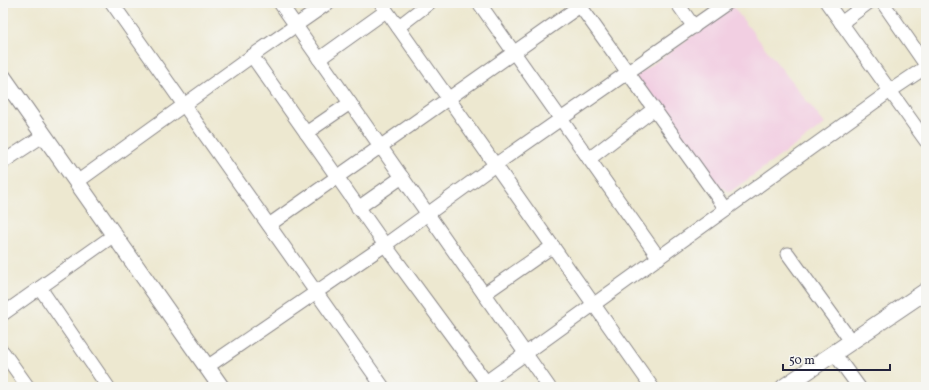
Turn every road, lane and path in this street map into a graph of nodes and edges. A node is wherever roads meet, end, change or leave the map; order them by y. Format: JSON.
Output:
{"nodes":[{"id":1,"x":112,"y":3,"type":"edge"},
{"id":2,"x":280,"y":3,"type":"edge"},
{"id":3,"x":328,"y":3,"type":"edge"},
{"id":4,"x":429,"y":3,"type":"edge"},
{"id":5,"x":479,"y":3,"type":"edge"},
{"id":6,"x":677,"y":3,"type":"edge"},
{"id":7,"x":727,"y":3,"type":"edge"},
{"id":8,"x":827,"y":3,"type":"edge"},
{"id":9,"x":868,"y":3,"type":"edge"},
{"id":10,"x":883,"y":3,"type":"edge"},
{"id":11,"x":581,"y":4,"type":"edge"},
{"id":12,"x":384,"y":7,"type":"edge"},
{"id":13,"x":841,"y":23,"type":"junction"},
{"id":14,"x":296,"y":25,"type":"junction"},
{"id":15,"x":398,"y":27,"type":"junction"},
{"id":16,"x":694,"y":27,"type":"junction"},
{"id":17,"x":514,"y":52,"type":"junction"},
{"id":18,"x":252,"y":56,"type":"junction"},
{"id":19,"x":319,"y":59,"type":"junction"},
{"id":20,"x":926,"y":66,"type":"edge"},
{"id":21,"x":628,"y":73,"type":"junction"},
{"id":22,"x":3,"y":76,"type":"edge"},
{"id":23,"x":890,"y":91,"type":"junction"},
{"id":24,"x":448,"y":98,"type":"junction"},
{"id":25,"x":350,"y":102,"type":"junction"},
{"id":26,"x":184,"y":104,"type":"junction"},
{"id":27,"x":654,"y":110,"type":"junction"},
{"id":28,"x":561,"y":119,"type":"junction"},
{"id":29,"x":306,"y":133,"type":"junction"},
{"id":30,"x":44,"y":135,"type":"junction"},
{"id":31,"x":926,"y":141,"type":"edge"},
{"id":32,"x":380,"y":146,"type":"junction"},
{"id":33,"x":589,"y":159,"type":"junction"},
{"id":34,"x":3,"y":162,"type":"edge"},
{"id":35,"x":495,"y":165,"type":"junction"},
{"id":36,"x":336,"y":177,"type":"junction"},
{"id":37,"x":402,"y":177,"type":"junction"},
{"id":38,"x":77,"y":182,"type":"junction"},
{"id":39,"x":358,"y":208,"type":"junction"},
{"id":40,"x":726,"y":209,"type":"junction"},
{"id":41,"x":428,"y":214,"type":"junction"},
{"id":42,"x":269,"y":225,"type":"junction"},
{"id":43,"x":114,"y":235,"type":"junction"},
{"id":44,"x":385,"y":245,"type":"junction"},
{"id":45,"x":553,"y":246,"type":"junction"},
{"id":46,"x":788,"y":254,"type":"dead end"},
{"id":47,"x":659,"y":258,"type":"junction"},
{"id":48,"x":40,"y":288,"type":"junction"},
{"id":49,"x":926,"y":291,"type":"edge"},
{"id":50,"x":316,"y":292,"type":"junction"},
{"id":51,"x":484,"y":294,"type":"junction"},
{"id":52,"x":594,"y":304,"type":"junction"},
{"id":53,"x":3,"y":314,"type":"edge"},
{"id":54,"x":851,"y":342,"type":"junction"},
{"id":55,"x":3,"y":352,"type":"edge"},
{"id":56,"x":834,"y":353,"type":"junction"},
{"id":57,"x":525,"y":354,"type":"junction"},
{"id":58,"x":207,"y":367,"type":"junction"},
{"id":59,"x":482,"y":384,"type":"edge"},
{"id":60,"x":28,"y":387,"type":"edge"},
{"id":61,"x":108,"y":387,"type":"edge"},
{"id":62,"x":221,"y":387,"type":"edge"},
{"id":63,"x":383,"y":387,"type":"edge"},
{"id":64,"x":549,"y":387,"type":"edge"},
{"id":65,"x":652,"y":387,"type":"edge"},
{"id":66,"x":784,"y":387,"type":"edge"},
{"id":67,"x":860,"y":387,"type":"edge"}],
"edges":[{"from":1,"to":26,"type":"street"},
{"from":2,"to":14,"type":"street"},
{"from":3,"to":14,"type":"street"},
{"from":4,"to":15,"type":"street"},
{"from":5,"to":17,"type":"street"},
{"from":6,"to":16,"type":"street"},
{"from":7,"to":16,"type":"street"},
{"from":8,"to":13,"type":"street"},
{"from":9,"to":13,"type":"street"},
{"from":10,"to":20,"type":"street"},
{"from":11,"to":17,"type":"street"},
{"from":11,"to":21,"type":"street"},
{"from":12,"to":15,"type":"street"},
{"from":12,"to":19,"type":"street"},
{"from":13,"to":23,"type":"street"},
{"from":14,"to":18,"type":"street"},
{"from":14,"to":19,"type":"street"},
{"from":15,"to":24,"type":"street"},
{"from":16,"to":21,"type":"street"},
{"from":17,"to":24,"type":"street"},
{"from":17,"to":28,"type":"street"},
{"from":18,"to":26,"type":"street"},
{"from":18,"to":29,"type":"street"},
{"from":19,"to":25,"type":"street"},
{"from":20,"to":23,"type":"street"},
{"from":21,"to":27,"type":"street"},
{"from":21,"to":28,"type":"street"},
{"from":22,"to":30,"type":"street"},
{"from":23,"to":31,"type":"street"},
{"from":23,"to":40,"type":"street"},
{"from":24,"to":32,"type":"street"},
{"from":24,"to":35,"type":"street"},
{"from":25,"to":29,"type":"street"},
{"from":25,"to":32,"type":"street"},
{"from":26,"to":38,"type":"street"},
{"from":26,"to":42,"type":"street"},
{"from":27,"to":33,"type":"street"},
{"from":27,"to":40,"type":"street"},
{"from":28,"to":33,"type":"street"},
{"from":28,"to":35,"type":"street"},
{"from":29,"to":36,"type":"street"},
{"from":30,"to":34,"type":"street"},
{"from":30,"to":38,"type":"street"},
{"from":32,"to":36,"type":"street"},
{"from":32,"to":37,"type":"street"},
{"from":33,"to":47,"type":"street"},
{"from":35,"to":41,"type":"street"},
{"from":35,"to":45,"type":"street"},
{"from":36,"to":39,"type":"street"},
{"from":36,"to":42,"type":"street"},
{"from":37,"to":39,"type":"street"},
{"from":37,"to":41,"type":"street"},
{"from":38,"to":43,"type":"street"},
{"from":39,"to":44,"type":"street"},
{"from":40,"to":47,"type":"street"},
{"from":41,"to":44,"type":"street"},
{"from":41,"to":51,"type":"street"},
{"from":42,"to":50,"type":"street"},
{"from":43,"to":48,"type":"street"},
{"from":43,"to":58,"type":"street"},
{"from":44,"to":50,"type":"street"},
{"from":44,"to":59,"type":"street"},
{"from":45,"to":51,"type":"street"},
{"from":45,"to":52,"type":"street"},
{"from":46,"to":54,"type":"street"},
{"from":47,"to":52,"type":"street"},
{"from":48,"to":53,"type":"street"},
{"from":48,"to":61,"type":"street"},
{"from":49,"to":54,"type":"street"},
{"from":50,"to":58,"type":"street"},
{"from":50,"to":63,"type":"street"},
{"from":51,"to":57,"type":"street"},
{"from":52,"to":57,"type":"street"},
{"from":52,"to":65,"type":"street"},
{"from":54,"to":56,"type":"street"},
{"from":55,"to":60,"type":"street"},
{"from":56,"to":66,"type":"street"},
{"from":56,"to":67,"type":"street"},
{"from":57,"to":59,"type":"street"},
{"from":57,"to":64,"type":"street"},
{"from":58,"to":62,"type":"street"}]}
